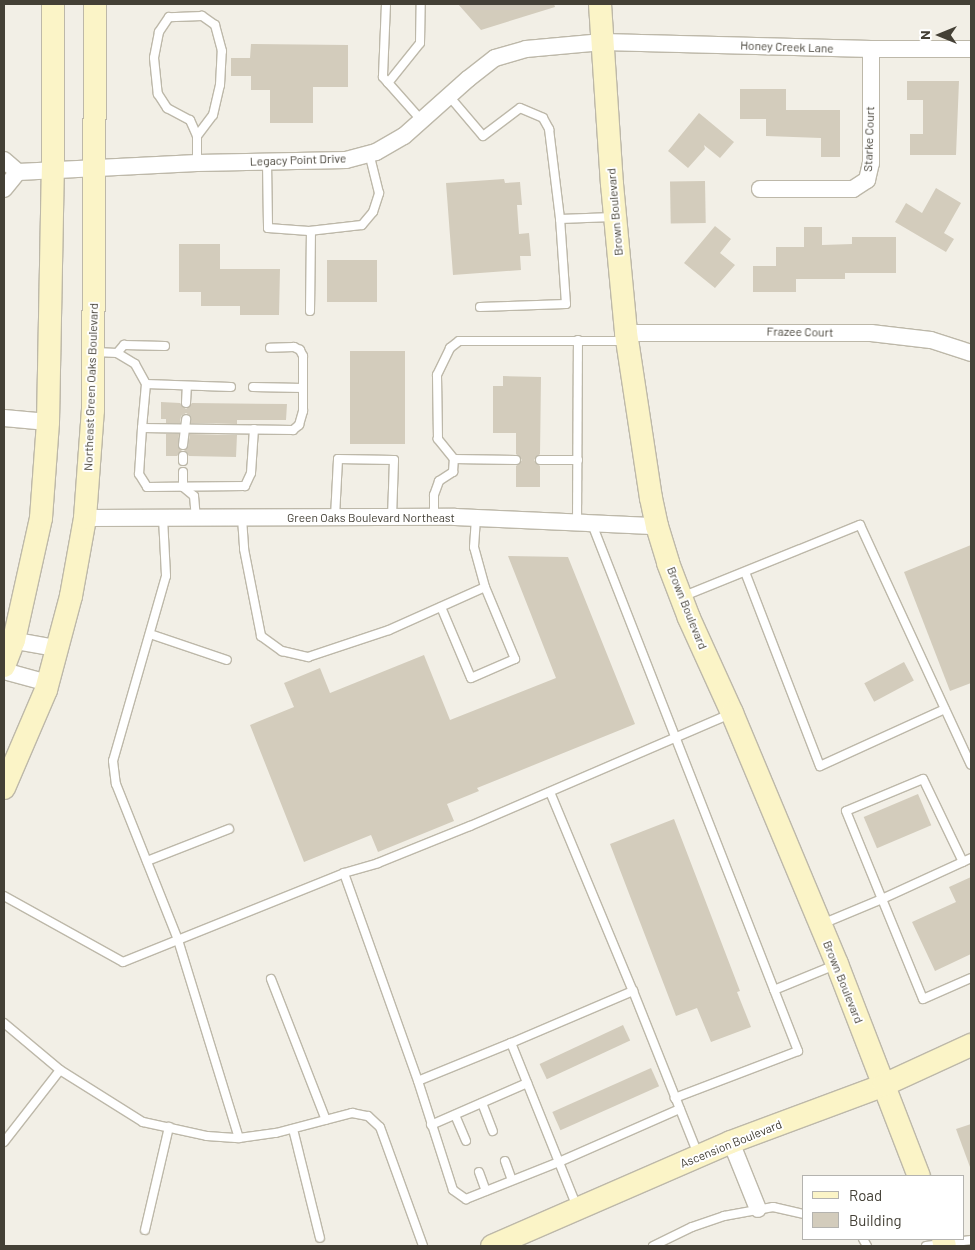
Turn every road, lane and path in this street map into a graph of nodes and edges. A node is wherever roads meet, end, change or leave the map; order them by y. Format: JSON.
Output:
{"nodes":[{"id":1,"x":53,"y":4,"type":"edge"},
{"id":2,"x":95,"y":4,"type":"edge"},
{"id":3,"x":386,"y":4,"type":"edge"},
{"id":4,"x":421,"y":4,"type":"edge"},
{"id":5,"x":600,"y":4,"type":"edge"},
{"id":6,"x":603,"y":42,"type":"junction"},
{"id":7,"x":871,"y":49,"type":"junction"},
{"id":8,"x":971,"y":49,"type":"edge"},
{"id":9,"x":388,"y":83,"type":"junction"},
{"id":10,"x":449,"y":96,"type":"junction"},
{"id":11,"x":422,"y":121,"type":"junction"},
{"id":12,"x":197,"y":136,"type":"junction"},
{"id":13,"x":369,"y":153,"type":"junction"},
{"id":14,"x":4,"y":160,"type":"edge"},
{"id":15,"x":267,"y":161,"type":"junction"},
{"id":16,"x":197,"y":163,"type":"junction"},
{"id":17,"x":95,"y":169,"type":"junction"},
{"id":18,"x":53,"y":170,"type":"junction"},
{"id":19,"x":18,"y":172,"type":"junction"},
{"id":20,"x":4,"y":189,"type":"edge"},
{"id":21,"x":760,"y":189,"type":"dead end"},
{"id":22,"x":615,"y":216,"type":"junction"},
{"id":23,"x":560,"y":220,"type":"junction"},
{"id":24,"x":312,"y":231,"type":"junction"},
{"id":25,"x":480,"y":307,"type":"dead end"},
{"id":26,"x":310,"y":311,"type":"dead end"},
{"id":27,"x":627,"y":337,"type":"junction"},
{"id":28,"x":578,"y":340,"type":"junction"},
{"id":29,"x":166,"y":346,"type":"dead end"},
{"id":30,"x":270,"y":348,"type":"dead end"},
{"id":31,"x":94,"y":352,"type":"junction"},
{"id":32,"x":117,"y":352,"type":"junction"},
{"id":33,"x":971,"y":353,"type":"edge"},
{"id":34,"x":146,"y":384,"type":"junction"},
{"id":35,"x":186,"y":386,"type":"junction"},
{"id":36,"x":231,"y":388,"type":"dead end"},
{"id":37,"x":253,"y":388,"type":"dead end"},
{"id":38,"x":303,"y":388,"type":"junction"},
{"id":39,"x":186,"y":403,"type":"dead end"},
{"id":40,"x":4,"y":418,"type":"edge"},
{"id":41,"x":186,"y":419,"type":"dead end"},
{"id":42,"x":48,"y":422,"type":"junction"},
{"id":43,"x":142,"y":428,"type":"junction"},
{"id":44,"x":185,"y":428,"type":"junction"},
{"id":45,"x":254,"y":430,"type":"junction"},
{"id":46,"x":183,"y":445,"type":"dead end"},
{"id":47,"x":454,"y":459,"type":"junction"},
{"id":48,"x":516,"y":460,"type":"dead end"},
{"id":49,"x":540,"y":460,"type":"dead end"},
{"id":50,"x":578,"y":460,"type":"junction"},
{"id":51,"x":183,"y":472,"type":"dead end"},
{"id":52,"x":182,"y":487,"type":"junction"},
{"id":53,"x":196,"y":517,"type":"junction"},
{"id":54,"x":335,"y":517,"type":"junction"},
{"id":55,"x":392,"y":517,"type":"junction"},
{"id":56,"x":434,"y":517,"type":"junction"},
{"id":57,"x":85,"y":518,"type":"junction"},
{"id":58,"x":163,"y":518,"type":"junction"},
{"id":59,"x":242,"y":518,"type":"junction"},
{"id":60,"x":476,"y":518,"type":"junction"},
{"id":61,"x":584,"y":523,"type":"junction"},
{"id":62,"x":657,"y":526,"type":"junction"},
{"id":63,"x":745,"y":572,"type":"junction"},
{"id":64,"x":486,"y":587,"type":"junction"},
{"id":65,"x":681,"y":598,"type":"junction"},
{"id":66,"x":441,"y":606,"type":"junction"},
{"id":67,"x":150,"y":634,"type":"junction"},
{"id":68,"x":9,"y":640,"type":"edge"},
{"id":69,"x":56,"y":648,"type":"junction"},
{"id":70,"x":227,"y":660,"type":"dead end"},
{"id":71,"x":4,"y":666,"type":"edge"},
{"id":72,"x":4,"y":671,"type":"edge"},
{"id":73,"x":48,"y":683,"type":"junction"},
{"id":74,"x":945,"y":709,"type":"junction"},
{"id":75,"x":732,"y":713,"type":"junction"},
{"id":76,"x":675,"y":738,"type":"junction"},
{"id":77,"x":971,"y":765,"type":"edge"},
{"id":78,"x":4,"y":788,"type":"edge"},
{"id":79,"x":550,"y":792,"type":"junction"},
{"id":80,"x":229,"y":829,"type":"dead end"},
{"id":81,"x":971,"y":858,"type":"edge"},
{"id":82,"x":147,"y":861,"type":"junction"},
{"id":83,"x":963,"y":862,"type":"junction"},
{"id":84,"x":344,"y":873,"type":"junction"},
{"id":85,"x":4,"y":896,"type":"edge"},
{"id":86,"x":882,"y":899,"type":"junction"},
{"id":87,"x":820,"y":924,"type":"junction"},
{"id":88,"x":178,"y":940,"type":"junction"},
{"id":89,"x":837,"y":964,"type":"junction"},
{"id":90,"x":971,"y":978,"type":"edge"},
{"id":91,"x":271,"y":979,"type":"dead end"},
{"id":92,"x":774,"y":990,"type":"junction"},
{"id":93,"x":633,"y":991,"type":"junction"},
{"id":94,"x":4,"y":1023,"type":"edge"},
{"id":95,"x":511,"y":1043,"type":"junction"},
{"id":96,"x":971,"y":1045,"type":"edge"},
{"id":97,"x":60,"y":1070,"type":"junction"},
{"id":98,"x":418,"y":1081,"type":"junction"},
{"id":99,"x":527,"y":1083,"type":"junction"},
{"id":100,"x":884,"y":1085,"type":"junction"},
{"id":101,"x":675,"y":1098,"type":"junction"},
{"id":102,"x":482,"y":1103,"type":"junction"},
{"id":103,"x":680,"y":1109,"type":"junction"},
{"id":104,"x":454,"y":1115,"type":"junction"},
{"id":105,"x":326,"y":1120,"type":"junction"},
{"id":106,"x":431,"y":1125,"type":"junction"},
{"id":107,"x":169,"y":1128,"type":"junction"},
{"id":108,"x":293,"y":1129,"type":"junction"},
{"id":109,"x":493,"y":1131,"type":"dead end"},
{"id":110,"x":239,"y":1138,"type":"junction"},
{"id":111,"x":466,"y":1141,"type":"dead end"},
{"id":112,"x":4,"y":1142,"type":"edge"},
{"id":113,"x":731,"y":1142,"type":"junction"},
{"id":114,"x":698,"y":1156,"type":"junction"},
{"id":115,"x":505,"y":1161,"type":"dead end"},
{"id":116,"x":559,"y":1162,"type":"junction"},
{"id":117,"x":478,"y":1172,"type":"dead end"},
{"id":118,"x":919,"y":1175,"type":"edge"},
{"id":119,"x":512,"y":1180,"type":"junction"},
{"id":120,"x":486,"y":1190,"type":"junction"},
{"id":121,"x":758,"y":1209,"type":"junction"},
{"id":122,"x":578,"y":1210,"type":"junction"},
{"id":123,"x":802,"y":1214,"type":"edge"},
{"id":124,"x":145,"y":1230,"type":"dead end"},
{"id":125,"x":320,"y":1238,"type":"dead end"},
{"id":126,"x":971,"y":1240,"type":"edge"},
{"id":127,"x":940,"y":1244,"type":"edge"},
{"id":128,"x":423,"y":1246,"type":"edge"},
{"id":129,"x":492,"y":1246,"type":"edge"},
{"id":130,"x":653,"y":1246,"type":"edge"}],
"edges":[{"from":1,"to":18,"type":"street"},
{"from":2,"to":17,"type":"street","name":"Northeast Green Oaks Boulevard"},
{"from":3,"to":9,"type":"lane"},
{"from":4,"to":9,"type":"lane"},
{"from":5,"to":6,"type":"street","name":"Brown Boulevard"},
{"from":6,"to":7,"type":"street","name":"Honey Creek Lane"},
{"from":6,"to":10,"type":"street","name":"Legacy Point Drive"},
{"from":6,"to":22,"type":"street","name":"Brown Boulevard"},
{"from":7,"to":8,"type":"street","name":"Honey Creek Lane"},
{"from":7,"to":21,"type":"street","name":"Starke Court"},
{"from":9,"to":11,"type":"lane"},
{"from":10,"to":11,"type":"street","name":"Legacy Point Drive"},
{"from":10,"to":23,"type":"lane"},
{"from":11,"to":13,"type":"street","name":"Legacy Point Drive"},
{"from":12,"to":12,"type":"lane"},
{"from":12,"to":16,"type":"lane"},
{"from":13,"to":15,"type":"street","name":"Legacy Point Drive"},
{"from":13,"to":24,"type":"lane"},
{"from":14,"to":19,"type":"street"},
{"from":15,"to":16,"type":"street","name":"Legacy Point Drive"},
{"from":15,"to":24,"type":"lane"},
{"from":16,"to":17,"type":"street","name":"Legacy Point Drive"},
{"from":17,"to":18,"type":"street","name":"Legacy Point Drive"},
{"from":17,"to":31,"type":"street","name":"Northeast Green Oaks Boulevard"},
{"from":18,"to":19,"type":"street","name":"Legacy Point Drive"},
{"from":18,"to":42,"type":"street"},
{"from":19,"to":20,"type":"street"},
{"from":22,"to":23,"type":"lane"},
{"from":22,"to":27,"type":"street","name":"Brown Boulevard"},
{"from":23,"to":25,"type":"lane"},
{"from":24,"to":26,"type":"lane"},
{"from":27,"to":28,"type":"lane"},
{"from":27,"to":33,"type":"street","name":"Frazee Court"},
{"from":27,"to":62,"type":"street","name":"Brown Boulevard"},
{"from":28,"to":47,"type":"lane"},
{"from":28,"to":50,"type":"lane"},
{"from":29,"to":32,"type":"lane"},
{"from":30,"to":38,"type":"lane"},
{"from":31,"to":32,"type":"lane"},
{"from":31,"to":57,"type":"street","name":"Northeast Green Oaks Boulevard"},
{"from":32,"to":34,"type":"lane"},
{"from":34,"to":35,"type":"lane"},
{"from":34,"to":43,"type":"lane"},
{"from":35,"to":36,"type":"lane"},
{"from":35,"to":39,"type":"lane"},
{"from":37,"to":38,"type":"lane"},
{"from":38,"to":45,"type":"lane"},
{"from":40,"to":42,"type":"street"},
{"from":41,"to":44,"type":"lane"},
{"from":42,"to":68,"type":"street"},
{"from":43,"to":44,"type":"lane"},
{"from":43,"to":52,"type":"lane"},
{"from":44,"to":45,"type":"lane"},
{"from":44,"to":46,"type":"lane"},
{"from":45,"to":52,"type":"lane"},
{"from":47,"to":48,"type":"lane"},
{"from":47,"to":56,"type":"lane"},
{"from":49,"to":50,"type":"lane"},
{"from":50,"to":61,"type":"lane"},
{"from":51,"to":52,"type":"lane"},
{"from":52,"to":53,"type":"lane"},
{"from":53,"to":58,"type":"street","name":"Green Oaks Boulevard Northeast"},
{"from":53,"to":59,"type":"street","name":"Green Oaks Boulevard Northeast"},
{"from":54,"to":55,"type":"street","name":"Green Oaks Boulevard Northeast"},
{"from":54,"to":55,"type":"lane"},
{"from":54,"to":59,"type":"street","name":"Green Oaks Boulevard Northeast"},
{"from":55,"to":56,"type":"street","name":"Green Oaks Boulevard Northeast"},
{"from":56,"to":60,"type":"street","name":"Green Oaks Boulevard Northeast"},
{"from":57,"to":58,"type":"street","name":"Green Oaks Boulevard Northeast"},
{"from":57,"to":69,"type":"street","name":"Northeast Green Oaks Boulevard"},
{"from":58,"to":67,"type":"lane"},
{"from":59,"to":66,"type":"lane"},
{"from":60,"to":61,"type":"street","name":"Green Oaks Boulevard Northeast"},
{"from":60,"to":64,"type":"lane"},
{"from":61,"to":62,"type":"street","name":"Green Oaks Boulevard Northeast"},
{"from":61,"to":76,"type":"lane"},
{"from":62,"to":65,"type":"street","name":"Brown Boulevard"},
{"from":63,"to":65,"type":"lane"},
{"from":63,"to":74,"type":"lane"},
{"from":63,"to":74,"type":"lane"},
{"from":64,"to":66,"type":"lane"},
{"from":64,"to":66,"type":"lane"},
{"from":65,"to":75,"type":"street","name":"Brown Boulevard"},
{"from":67,"to":70,"type":"lane"},
{"from":67,"to":82,"type":"lane"},
{"from":68,"to":69,"type":"street"},
{"from":68,"to":71,"type":"street"},
{"from":69,"to":73,"type":"street","name":"Northeast Green Oaks Boulevard"},
{"from":72,"to":73,"type":"street"},
{"from":73,"to":78,"type":"street","name":"Northeast Green Oaks Boulevard"},
{"from":74,"to":77,"type":"lane"},
{"from":75,"to":76,"type":"lane"},
{"from":75,"to":87,"type":"street","name":"Brown Boulevard"},
{"from":76,"to":79,"type":"lane"},
{"from":76,"to":92,"type":"lane"},
{"from":79,"to":84,"type":"lane"},
{"from":79,"to":93,"type":"lane"},
{"from":80,"to":82,"type":"lane"},
{"from":81,"to":83,"type":"lane"},
{"from":82,"to":88,"type":"lane"},
{"from":83,"to":86,"type":"lane"},
{"from":83,"to":86,"type":"lane"},
{"from":84,"to":88,"type":"lane"},
{"from":84,"to":98,"type":"lane"},
{"from":85,"to":88,"type":"lane"},
{"from":86,"to":87,"type":"lane"},
{"from":86,"to":90,"type":"lane"},
{"from":87,"to":89,"type":"street","name":"Brown Boulevard"},
{"from":88,"to":110,"type":"lane"},
{"from":89,"to":92,"type":"lane"},
{"from":89,"to":100,"type":"street","name":"Brown Boulevard"},
{"from":91,"to":105,"type":"lane"},
{"from":92,"to":101,"type":"lane"},
{"from":93,"to":95,"type":"lane"},
{"from":93,"to":101,"type":"lane"},
{"from":94,"to":97,"type":"lane"},
{"from":95,"to":98,"type":"lane"},
{"from":95,"to":99,"type":"lane"},
{"from":96,"to":100,"type":"street","name":"Ascension Boulevard"},
{"from":97,"to":107,"type":"lane"},
{"from":97,"to":112,"type":"lane"},
{"from":98,"to":106,"type":"lane"},
{"from":99,"to":102,"type":"lane"},
{"from":99,"to":116,"type":"lane"},
{"from":100,"to":113,"type":"street","name":"Ascension Boulevard"},
{"from":100,"to":118,"type":"street","name":"Brown Boulevard"},
{"from":101,"to":103,"type":"lane"},
{"from":102,"to":104,"type":"lane"},
{"from":102,"to":109,"type":"lane"},
{"from":103,"to":114,"type":"lane"},
{"from":103,"to":116,"type":"lane"},
{"from":104,"to":106,"type":"lane"},
{"from":104,"to":111,"type":"lane"},
{"from":105,"to":108,"type":"lane"},
{"from":105,"to":128,"type":"lane"},
{"from":106,"to":120,"type":"lane"},
{"from":107,"to":110,"type":"lane"},
{"from":107,"to":124,"type":"lane"},
{"from":108,"to":110,"type":"lane"},
{"from":108,"to":125,"type":"lane"},
{"from":113,"to":114,"type":"street","name":"Ascension Boulevard"},
{"from":113,"to":121,"type":"street"},
{"from":114,"to":122,"type":"street","name":"Ascension Boulevard"},
{"from":115,"to":119,"type":"lane"},
{"from":116,"to":119,"type":"lane"},
{"from":116,"to":122,"type":"lane"},
{"from":117,"to":120,"type":"lane"},
{"from":119,"to":120,"type":"lane"},
{"from":121,"to":123,"type":"lane"},
{"from":121,"to":130,"type":"lane"},
{"from":122,"to":129,"type":"street","name":"Ascension Boulevard"},
{"from":126,"to":127,"type":"lane"}]}
